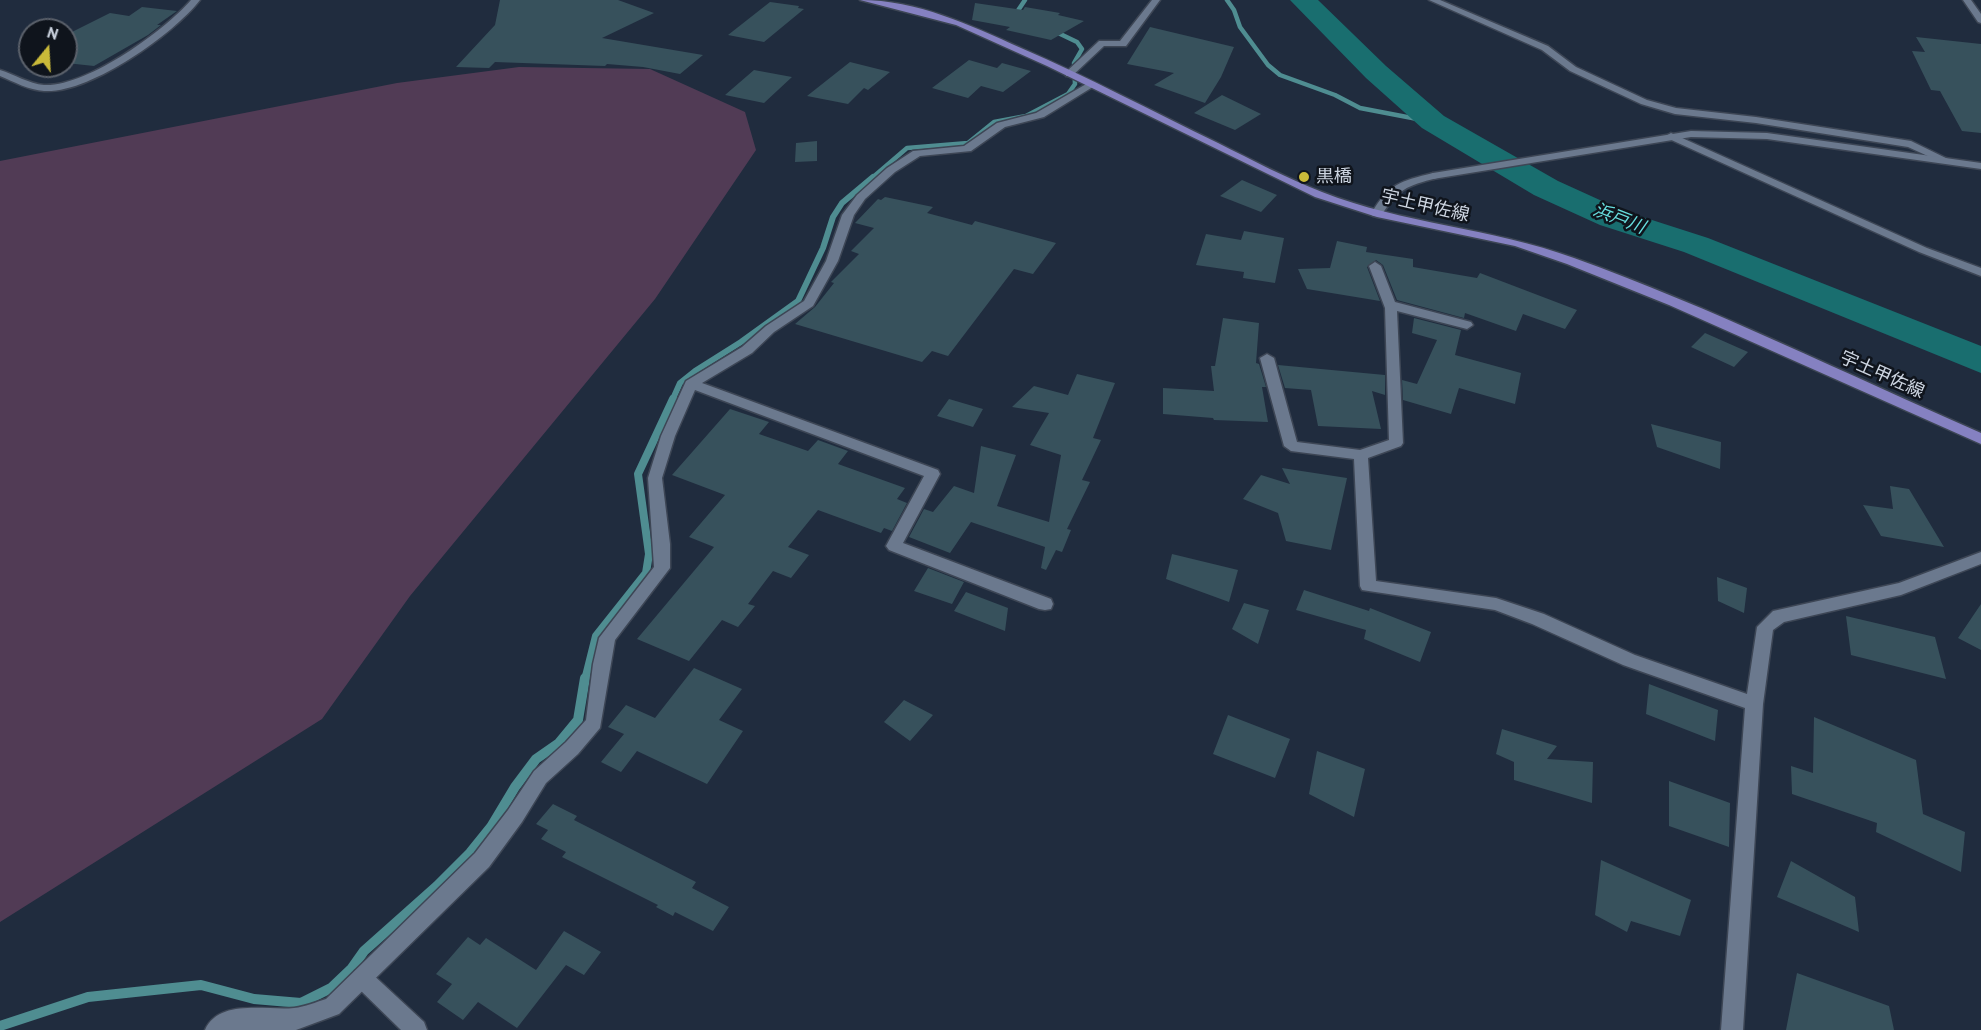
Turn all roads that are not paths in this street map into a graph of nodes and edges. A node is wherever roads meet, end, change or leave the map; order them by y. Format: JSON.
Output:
{"nodes":[{"id":1,"x":196,"y":0,"type":"edge"},
{"id":2,"x":864,"y":0,"type":"edge"},
{"id":3,"x":1156,"y":0,"type":"edge"},
{"id":4,"x":1432,"y":0,"type":"edge"},
{"id":5,"x":1967,"y":0,"type":"edge"},
{"id":6,"x":1981,"y":20,"type":"edge"},
{"id":7,"x":0,"y":73,"type":"edge"},
{"id":8,"x":1069,"y":74,"type":"junction"},
{"id":9,"x":1091,"y":85,"type":"junction"},
{"id":10,"x":1671,"y":136,"type":"junction"},
{"id":11,"x":1947,"y":161,"type":"junction"},
{"id":12,"x":1981,"y":166,"type":"edge"},
{"id":13,"x":1377,"y":214,"type":"junction"},
{"id":14,"x":1375,"y":266,"type":"dead end"},
{"id":15,"x":1981,"y":272,"type":"edge"},
{"id":16,"x":1390,"y":304,"type":"junction"},
{"id":17,"x":1467,"y":325,"type":"dead end"},
{"id":18,"x":1267,"y":358,"type":"dead end"},
{"id":19,"x":691,"y":384,"type":"junction"},
{"id":20,"x":1981,"y":439,"type":"edge"},
{"id":21,"x":1361,"y":455,"type":"junction"},
{"id":22,"x":1981,"y":558,"type":"edge"},
{"id":23,"x":1045,"y":604,"type":"dead end"},
{"id":24,"x":1754,"y":704,"type":"junction"},
{"id":25,"x":362,"y":978,"type":"junction"},
{"id":26,"x":216,"y":1030,"type":"edge"},
{"id":27,"x":416,"y":1030,"type":"edge"},
{"id":28,"x":1732,"y":1030,"type":"edge"}],
"edges":[{"from":1,"to":7,"type":"street"},
{"from":2,"to":8,"type":"main road","name":"宇土甲佐線"},
{"from":3,"to":8,"type":"street"},
{"from":4,"to":11,"type":"street"},
{"from":5,"to":6,"type":"street"},
{"from":8,"to":9,"type":"main road","name":"宇土甲佐線"},
{"from":9,"to":13,"type":"main road","name":"宇土甲佐線"},
{"from":9,"to":19,"type":"street"},
{"from":10,"to":11,"type":"street"},
{"from":10,"to":13,"type":"street"},
{"from":10,"to":15,"type":"street"},
{"from":11,"to":12,"type":"street"},
{"from":13,"to":20,"type":"main road","name":"宇土甲佐線"},
{"from":14,"to":16,"type":"street"},
{"from":16,"to":17,"type":"street"},
{"from":16,"to":21,"type":"street"},
{"from":18,"to":21,"type":"street"},
{"from":19,"to":23,"type":"street"},
{"from":19,"to":25,"type":"street"},
{"from":21,"to":24,"type":"street"},
{"from":22,"to":24,"type":"street"},
{"from":24,"to":28,"type":"street"},
{"from":25,"to":26,"type":"street"},
{"from":25,"to":27,"type":"street"}]}
